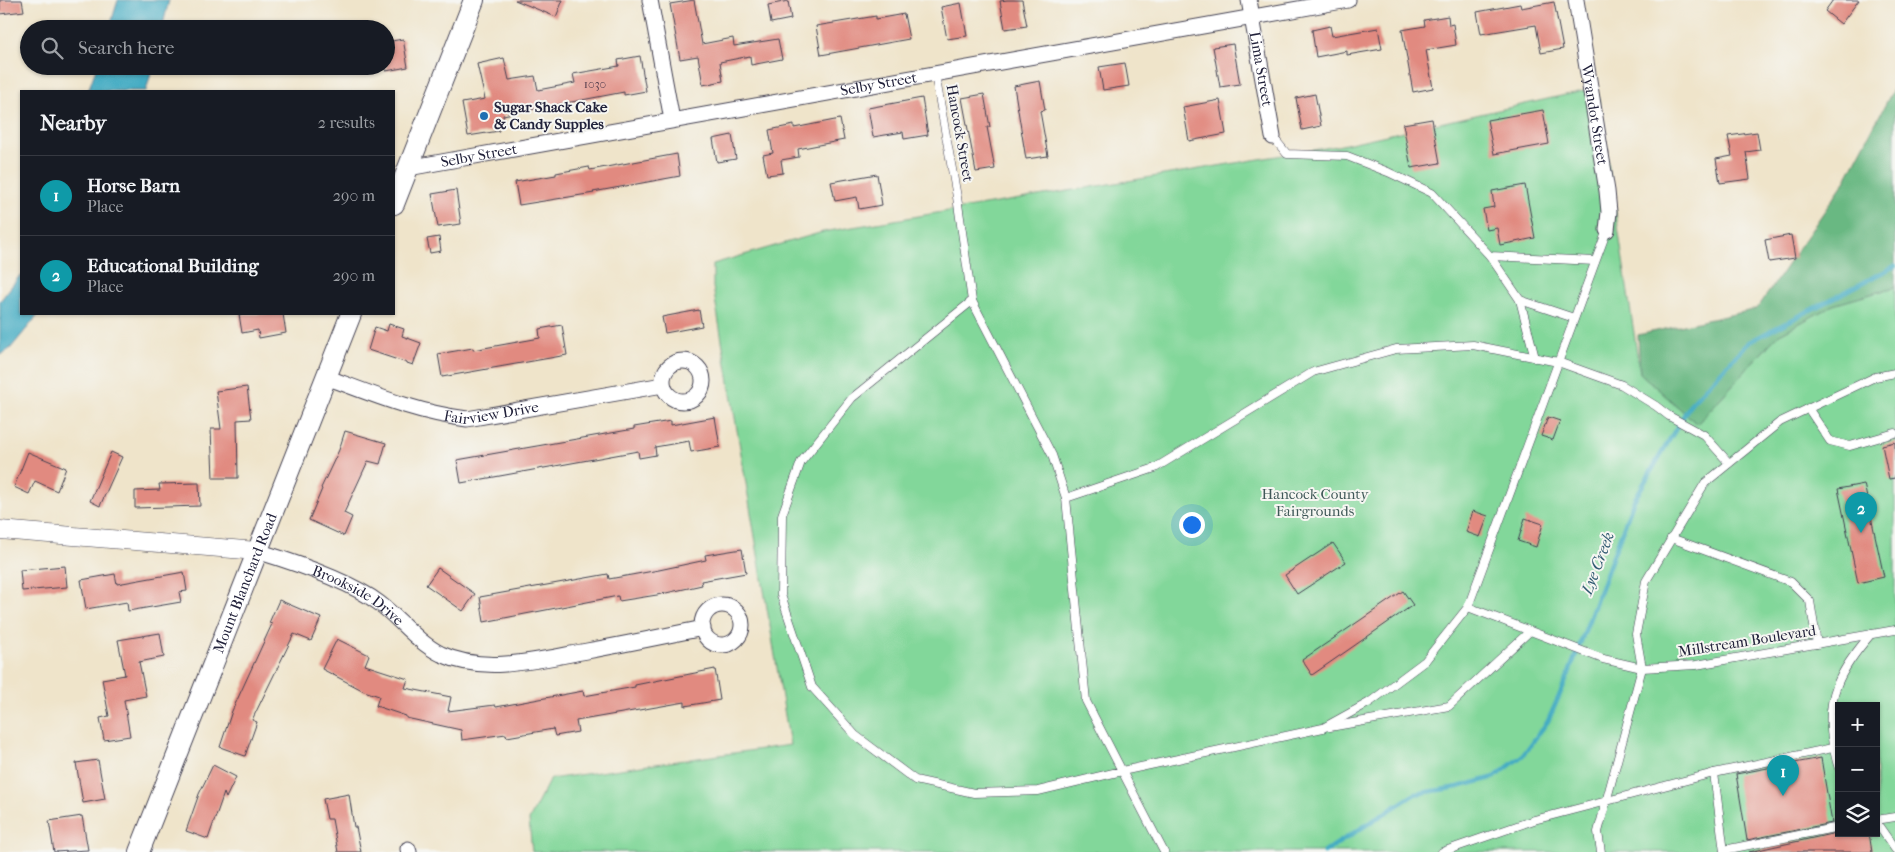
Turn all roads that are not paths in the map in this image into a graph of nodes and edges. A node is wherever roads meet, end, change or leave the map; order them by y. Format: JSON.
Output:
{"nodes":[{"id":1,"x":474,"y":0,"type":"edge"},
{"id":2,"x":650,"y":0,"type":"edge"},
{"id":3,"x":1249,"y":0,"type":"edge"},
{"id":4,"x":1348,"y":0,"type":"edge"},
{"id":5,"x":1576,"y":0,"type":"edge"},
{"id":6,"x":1253,"y":17,"type":"junction"},
{"id":7,"x":935,"y":74,"type":"junction"},
{"id":8,"x":672,"y":120,"type":"junction"},
{"id":9,"x":1273,"y":138,"type":"joint"},
{"id":10,"x":408,"y":168,"type":"junction"},
{"id":11,"x":395,"y":201,"type":"edge"},
{"id":12,"x":1607,"y":230,"type":"joint"},
{"id":13,"x":1490,"y":256,"type":"junction"},
{"id":14,"x":1595,"y":261,"type":"junction"},
{"id":15,"x":972,"y":300,"type":"junction"},
{"id":16,"x":1520,"y":300,"type":"junction"},
{"id":17,"x":351,"y":315,"type":"edge"},
{"id":18,"x":1574,"y":318,"type":"junction"},
{"id":19,"x":1535,"y":358,"type":"junction"},
{"id":20,"x":1558,"y":362,"type":"junction"},
{"id":21,"x":1895,"y":373,"type":"edge"},
{"id":22,"x":326,"y":377,"type":"junction"},
{"id":23,"x":663,"y":385,"type":"dead end"},
{"id":24,"x":1808,"y":408,"type":"junction"},
{"id":25,"x":1895,"y":433,"type":"edge"},
{"id":26,"x":1729,"y":463,"type":"junction"},
{"id":27,"x":1066,"y":498,"type":"junction"},
{"id":28,"x":0,"y":530,"type":"edge"},
{"id":29,"x":1671,"y":538,"type":"junction"},
{"id":30,"x":257,"y":551,"type":"junction"},
{"id":31,"x":1468,"y":608,"type":"junction"},
{"id":32,"x":702,"y":628,"type":"dead end"},
{"id":33,"x":1895,"y":630,"type":"edge"},
{"id":34,"x":1530,"y":631,"type":"junction"},
{"id":35,"x":1871,"y":634,"type":"junction"},
{"id":36,"x":1817,"y":644,"type":"junction"},
{"id":37,"x":1642,"y":668,"type":"junction"},
{"id":38,"x":1323,"y":728,"type":"junction"},
{"id":39,"x":1835,"y":744,"type":"edge"},
{"id":40,"x":1835,"y":747,"type":"edge"},
{"id":41,"x":1122,"y":771,"type":"junction"},
{"id":42,"x":1714,"y":773,"type":"junction"},
{"id":43,"x":1606,"y":801,"type":"junction"},
{"id":44,"x":1895,"y":817,"type":"edge"},
{"id":45,"x":1880,"y":820,"type":"edge"},
{"id":46,"x":1880,"y":827,"type":"edge"},
{"id":47,"x":1835,"y":828,"type":"edge"},
{"id":48,"x":1895,"y":849,"type":"edge"},
{"id":49,"x":141,"y":850,"type":"edge"},
{"id":50,"x":1724,"y":851,"type":"edge"},
{"id":51,"x":1164,"y":852,"type":"edge"},
{"id":52,"x":1442,"y":852,"type":"edge"},
{"id":53,"x":1601,"y":852,"type":"edge"}],
"edges":[{"from":1,"to":10,"type":"main road"},
{"from":2,"to":8,"type":"street"},
{"from":3,"to":6,"type":"street","name":"Lima Street"},
{"from":4,"to":6,"type":"street","name":"Selby Street"},
{"from":5,"to":12,"type":"street","name":"Wyandot Street"},
{"from":6,"to":7,"type":"street","name":"Selby Street"},
{"from":6,"to":9,"type":"street","name":"Lima Street"},
{"from":7,"to":8,"type":"street","name":"Selby Street"},
{"from":7,"to":15,"type":"lane","name":"Hancock Street"},
{"from":8,"to":10,"type":"street","name":"Selby Street"},
{"from":9,"to":13,"type":"lane"},
{"from":10,"to":11,"type":"main road"},
{"from":12,"to":14,"type":"lane"},
{"from":13,"to":14,"type":"lane"},
{"from":13,"to":16,"type":"lane"},
{"from":14,"to":18,"type":"lane"},
{"from":15,"to":27,"type":"lane","name":"Hancock Street"},
{"from":15,"to":41,"type":"lane"},
{"from":16,"to":18,"type":"lane"},
{"from":16,"to":19,"type":"lane"},
{"from":17,"to":22,"type":"main road","name":"Mount Blanchard Road"},
{"from":18,"to":20,"type":"lane"},
{"from":19,"to":20,"type":"lane"},
{"from":19,"to":27,"type":"lane"},
{"from":20,"to":26,"type":"lane"},
{"from":20,"to":31,"type":"lane"},
{"from":21,"to":24,"type":"lane"},
{"from":22,"to":23,"type":"street","name":"Fairview Drive"},
{"from":22,"to":30,"type":"main road","name":"Mount Blanchard Road"},
{"from":24,"to":25,"type":"lane"},
{"from":24,"to":26,"type":"lane"},
{"from":26,"to":29,"type":"lane"},
{"from":27,"to":41,"type":"lane","name":"Hancock Street"},
{"from":28,"to":30,"type":"street","name":"Brookside Drive"},
{"from":29,"to":36,"type":"lane"},
{"from":29,"to":37,"type":"lane"},
{"from":30,"to":32,"type":"street","name":"Brookside Drive"},
{"from":30,"to":49,"type":"main road","name":"Mount Blanchard Road"},
{"from":31,"to":34,"type":"lane","name":"Millstream Boulevard"},
{"from":31,"to":38,"type":"lane"},
{"from":33,"to":35,"type":"lane","name":"Millstream Boulevard"},
{"from":34,"to":37,"type":"lane","name":"Millstream Boulevard"},
{"from":34,"to":38,"type":"lane"},
{"from":35,"to":36,"type":"lane","name":"Millstream Boulevard"},
{"from":35,"to":39,"type":"lane"},
{"from":36,"to":37,"type":"lane","name":"Millstream Boulevard"},
{"from":37,"to":43,"type":"lane"},
{"from":38,"to":41,"type":"lane"},
{"from":40,"to":42,"type":"lane"},
{"from":41,"to":51,"type":"lane","name":"Hancock Street"},
{"from":42,"to":43,"type":"lane"},
{"from":42,"to":50,"type":"lane"},
{"from":43,"to":52,"type":"lane"},
{"from":43,"to":53,"type":"lane"},
{"from":44,"to":45,"type":"lane"},
{"from":46,"to":48,"type":"lane"},
{"from":47,"to":50,"type":"lane"}]}
